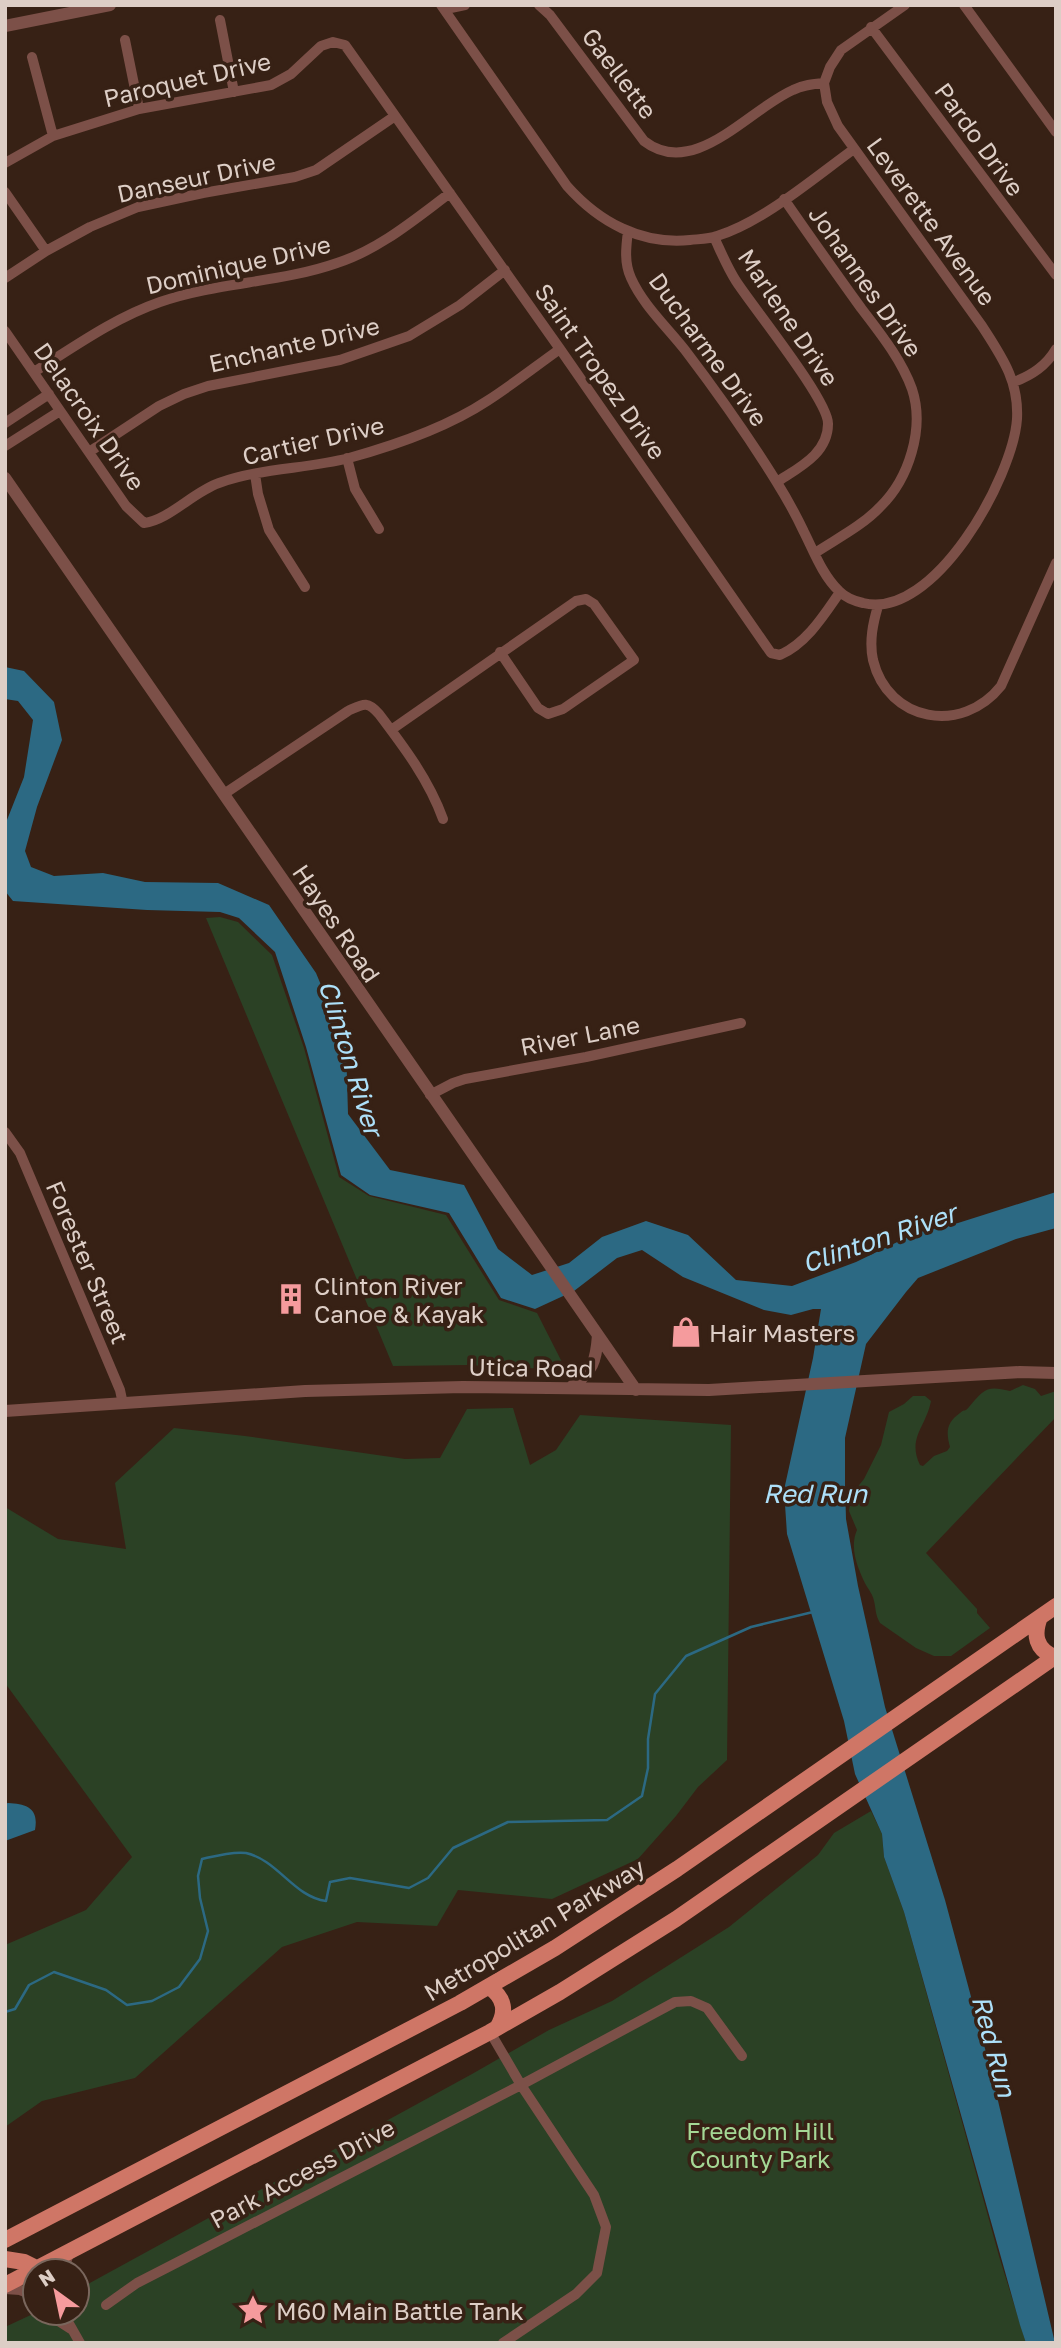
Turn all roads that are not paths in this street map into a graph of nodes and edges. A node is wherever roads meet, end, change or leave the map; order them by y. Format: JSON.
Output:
{"nodes":[{"id":1,"x":110,"y":5,"type":"edge"},
{"id":2,"x":465,"y":5,"type":"edge"},
{"id":3,"x":539,"y":5,"type":"edge"},
{"id":4,"x":905,"y":5,"type":"edge"},
{"id":5,"x":964,"y":5,"type":"edge"},
{"id":6,"x":444,"y":7,"type":"edge"},
{"id":7,"x":220,"y":20,"type":"dead end"},
{"id":8,"x":5,"y":26,"type":"edge"},
{"id":9,"x":871,"y":27,"type":"junction"},
{"id":10,"x":125,"y":40,"type":"dead end"},
{"id":11,"x":333,"y":42,"type":"joint"},
{"id":12,"x":32,"y":57,"type":"dead end"},
{"id":13,"x":824,"y":83,"type":"junction"},
{"id":14,"x":234,"y":92,"type":"junction"},
{"id":15,"x":139,"y":108,"type":"junction"},
{"id":16,"x":396,"y":116,"type":"junction"},
{"id":17,"x":1056,"y":132,"type":"edge"},
{"id":18,"x":53,"y":136,"type":"junction"},
{"id":19,"x":854,"y":149,"type":"junction"},
{"id":20,"x":5,"y":163,"type":"edge"},
{"id":21,"x":5,"y":192,"type":"edge"},
{"id":22,"x":450,"y":193,"type":"junction"},
{"id":23,"x":784,"y":199,"type":"junction"},
{"id":24,"x":628,"y":231,"type":"junction"},
{"id":25,"x":715,"y":237,"type":"junction"},
{"id":26,"x":46,"y":251,"type":"junction"},
{"id":27,"x":505,"y":270,"type":"junction"},
{"id":28,"x":1056,"y":275,"type":"edge"},
{"id":29,"x":5,"y":278,"type":"edge"},
{"id":30,"x":5,"y":331,"type":"edge"},
{"id":31,"x":561,"y":349,"type":"junction"},
{"id":32,"x":1056,"y":349,"type":"edge"},
{"id":33,"x":34,"y":372,"type":"junction"},
{"id":34,"x":1014,"y":382,"type":"junction"},
{"id":35,"x":49,"y":394,"type":"junction"},
{"id":36,"x":60,"y":411,"type":"junction"},
{"id":37,"x":5,"y":423,"type":"edge"},
{"id":38,"x":5,"y":446,"type":"edge"},
{"id":39,"x":89,"y":452,"type":"junction"},
{"id":40,"x":347,"y":458,"type":"junction"},
{"id":41,"x":255,"y":474,"type":"junction"},
{"id":42,"x":5,"y":478,"type":"edge"},
{"id":43,"x":777,"y":482,"type":"junction"},
{"id":44,"x":144,"y":523,"type":"joint"},
{"id":45,"x":379,"y":530,"type":"dead end"},
{"id":46,"x":814,"y":553,"type":"junction"},
{"id":47,"x":1056,"y":563,"type":"edge"},
{"id":48,"x":305,"y":587,"type":"dead end"},
{"id":49,"x":839,"y":592,"type":"junction"},
{"id":50,"x":878,"y":606,"type":"junction"},
{"id":51,"x":499,"y":652,"type":"junction"},
{"id":52,"x":391,"y":730,"type":"junction"},
{"id":53,"x":224,"y":794,"type":"junction"},
{"id":54,"x":443,"y":819,"type":"dead end"},
{"id":55,"x":741,"y":1023,"type":"dead end"},
{"id":56,"x":430,"y":1095,"type":"junction"},
{"id":57,"x":8,"y":1135,"type":"edge"},
{"id":58,"x":598,"y":1335,"type":"junction"},
{"id":59,"x":1056,"y":1373,"type":"edge"},
{"id":60,"x":571,"y":1387,"type":"junction"},
{"id":61,"x":636,"y":1390,"type":"junction"},
{"id":62,"x":123,"y":1404,"type":"junction"},
{"id":63,"x":5,"y":1411,"type":"edge"},
{"id":64,"x":1056,"y":1606,"type":"edge"},
{"id":65,"x":1040,"y":1617,"type":"junction"},
{"id":66,"x":1055,"y":1657,"type":"edge"},
{"id":67,"x":489,"y":1987,"type":"junction"},
{"id":68,"x":494,"y":2030,"type":"junction"},
{"id":69,"x":742,"y":2056,"type":"dead end"},
{"id":70,"x":521,"y":2085,"type":"junction"},
{"id":71,"x":5,"y":2240,"type":"edge"},
{"id":72,"x":70,"y":2251,"type":"junction"},
{"id":73,"x":60,"y":2257,"type":"edge"},
{"id":74,"x":68,"y":2257,"type":"edge"},
{"id":75,"x":21,"y":2278,"type":"edge"},
{"id":76,"x":5,"y":2287,"type":"edge"},
{"id":77,"x":106,"y":2305,"type":"dead end"},
{"id":78,"x":68,"y":2327,"type":"edge"},
{"id":79,"x":71,"y":2329,"type":"joint"},
{"id":80,"x":80,"y":2343,"type":"edge"},
{"id":81,"x":503,"y":2343,"type":"edge"}],
"edges":[{"from":1,"to":8,"type":"street"},
{"from":2,"to":6,"type":"street"},
{"from":3,"to":13,"type":"street","name":"Gaellette"},
{"from":4,"to":9,"type":"street"},
{"from":5,"to":17,"type":"street"},
{"from":6,"to":24,"type":"street"},
{"from":7,"to":14,"type":"street"},
{"from":9,"to":13,"type":"street"},
{"from":9,"to":28,"type":"street","name":"Pardo Drive"},
{"from":10,"to":15,"type":"street"},
{"from":11,"to":14,"type":"street","name":"Paroquet Drive"},
{"from":11,"to":16,"type":"street","name":"Saint Tropez Drive"},
{"from":12,"to":18,"type":"street"},
{"from":13,"to":19,"type":"street","name":"Leverette Avenue"},
{"from":14,"to":15,"type":"street","name":"Paroquet Drive"},
{"from":15,"to":18,"type":"street","name":"Paroquet Drive"},
{"from":16,"to":22,"type":"street","name":"Saint Tropez Drive"},
{"from":16,"to":26,"type":"street","name":"Danseur Drive"},
{"from":18,"to":20,"type":"street","name":"Paroquet Drive"},
{"from":19,"to":23,"type":"street"},
{"from":19,"to":34,"type":"street","name":"Leverette Avenue"},
{"from":21,"to":26,"type":"street"},
{"from":22,"to":27,"type":"street","name":"Saint Tropez Drive"},
{"from":22,"to":33,"type":"street","name":"Dominique Drive"},
{"from":23,"to":25,"type":"street"},
{"from":23,"to":46,"type":"street","name":"Johannes Drive"},
{"from":24,"to":25,"type":"street"},
{"from":24,"to":43,"type":"street","name":"Ducharme Drive"},
{"from":25,"to":43,"type":"street","name":"Marlene Drive"},
{"from":26,"to":29,"type":"street","name":"Danseur Drive"},
{"from":27,"to":31,"type":"street","name":"Saint Tropez Drive"},
{"from":27,"to":39,"type":"street","name":"Enchante Drive"},
{"from":30,"to":33,"type":"street","name":"Delacroix Drive"},
{"from":31,"to":40,"type":"street","name":"Cartier Drive"},
{"from":31,"to":49,"type":"street","name":"Saint Tropez Drive"},
{"from":32,"to":34,"type":"street"},
{"from":33,"to":35,"type":"street","name":"Delacroix Drive"},
{"from":34,"to":50,"type":"street"},
{"from":35,"to":36,"type":"street","name":"Delacroix Drive"},
{"from":35,"to":37,"type":"street"},
{"from":36,"to":38,"type":"street"},
{"from":36,"to":39,"type":"street","name":"Delacroix Drive"},
{"from":39,"to":44,"type":"street","name":"Delacroix Drive"},
{"from":40,"to":41,"type":"street","name":"Cartier Drive"},
{"from":40,"to":45,"type":"street"},
{"from":41,"to":44,"type":"street","name":"Cartier Drive"},
{"from":41,"to":48,"type":"street"},
{"from":42,"to":53,"type":"street","name":"Hayes Road"},
{"from":43,"to":46,"type":"street","name":"Ducharme Drive"},
{"from":46,"to":49,"type":"street","name":"Ducharme Drive"},
{"from":47,"to":50,"type":"street"},
{"from":49,"to":50,"type":"street"},
{"from":51,"to":51,"type":"street"},
{"from":51,"to":52,"type":"street"},
{"from":52,"to":53,"type":"street"},
{"from":52,"to":54,"type":"street"},
{"from":53,"to":56,"type":"street","name":"Hayes Road"},
{"from":55,"to":56,"type":"street","name":"River Lane"},
{"from":56,"to":58,"type":"street","name":"Hayes Road"},
{"from":57,"to":62,"type":"street","name":"Forester Street"},
{"from":58,"to":60,"type":"street"},
{"from":58,"to":61,"type":"street","name":"Hayes Road"},
{"from":59,"to":61,"type":"street","name":"Utica Road"},
{"from":60,"to":61,"type":"street","name":"Utica Road"},
{"from":60,"to":62,"type":"street","name":"Utica Road"},
{"from":62,"to":63,"type":"street","name":"Utica Road"},
{"from":64,"to":65,"type":"main road","name":"Metropolitan Parkway"},
{"from":65,"to":66,"type":"main road"},
{"from":65,"to":67,"type":"main road","name":"Metropolitan Parkway"},
{"from":66,"to":68,"type":"main road"},
{"from":67,"to":68,"type":"main road"},
{"from":67,"to":71,"type":"main road","name":"Metropolitan Parkway"},
{"from":68,"to":70,"type":"street"},
{"from":68,"to":72,"type":"main road"},
{"from":69,"to":70,"type":"street","name":"Park Access Drive"},
{"from":70,"to":77,"type":"street","name":"Park Access Drive"},
{"from":70,"to":81,"type":"street"},
{"from":72,"to":73,"type":"main road"},
{"from":72,"to":74,"type":"street"},
{"from":75,"to":76,"type":"main road"},
{"from":78,"to":79,"type":"street"},
{"from":79,"to":80,"type":"street"}]}
